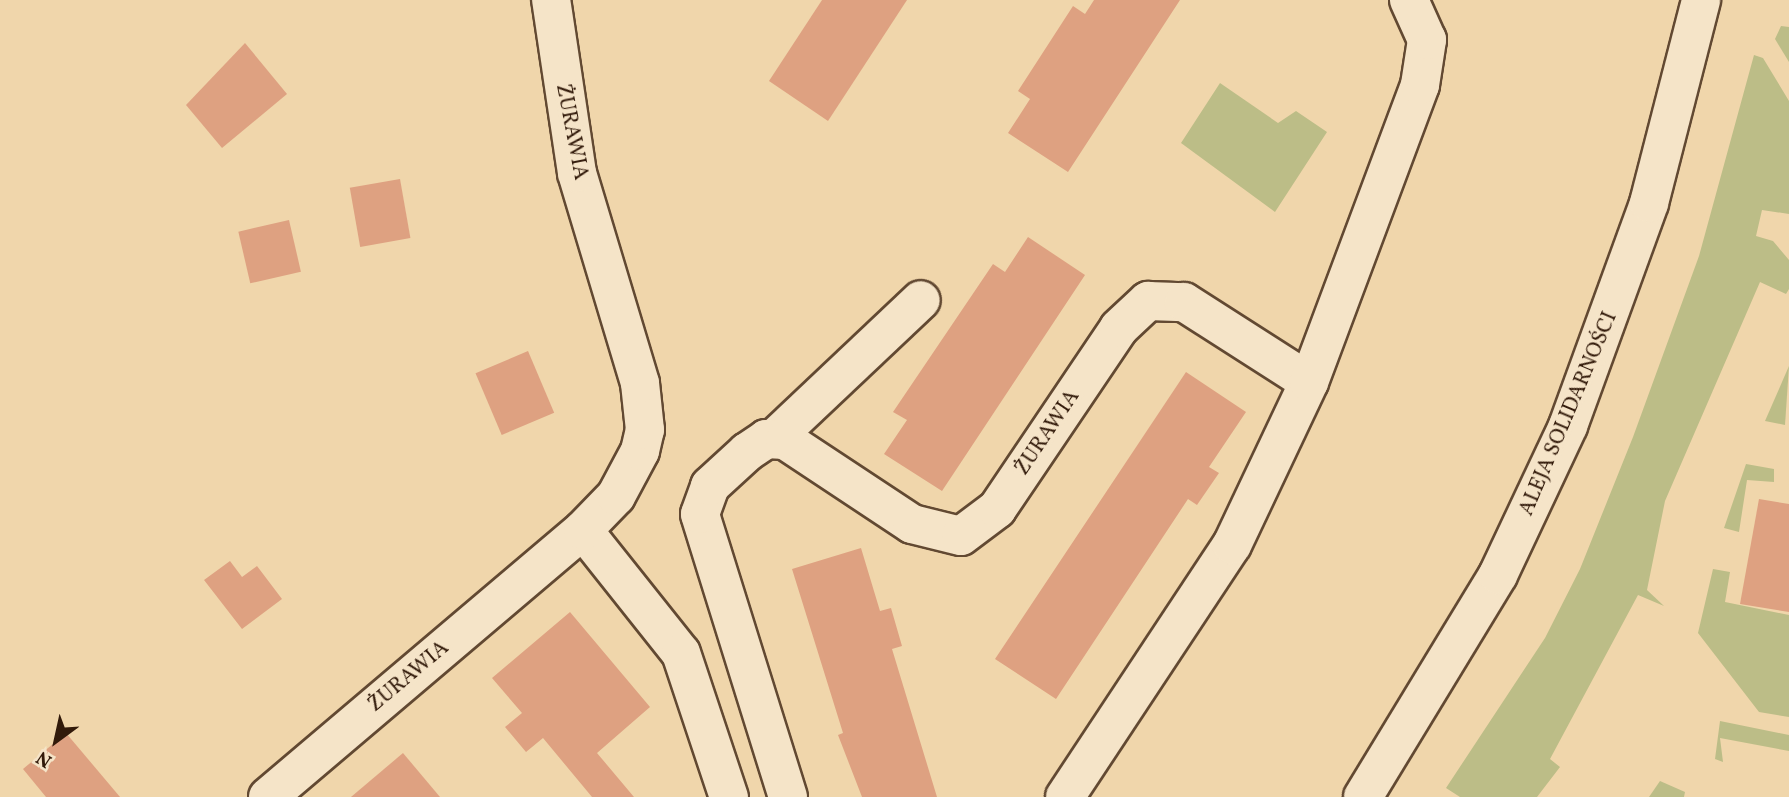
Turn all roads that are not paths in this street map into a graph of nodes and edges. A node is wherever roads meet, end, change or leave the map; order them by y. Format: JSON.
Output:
{"nodes":[{"id":1,"x":551,"y":0,"type":"edge"},
{"id":2,"x":1409,"y":0,"type":"edge"},
{"id":3,"x":1701,"y":0,"type":"edge"},
{"id":4,"x":921,"y":300,"type":"dead end"},
{"id":5,"x":1308,"y":382,"type":"junction"},
{"id":6,"x":776,"y":437,"type":"junction"},
{"id":7,"x":583,"y":530,"type":"junction"},
{"id":8,"x":268,"y":797,"type":"edge"},
{"id":9,"x":729,"y":797,"type":"edge"},
{"id":10,"x":788,"y":797,"type":"edge"},
{"id":11,"x":1065,"y":797,"type":"edge"},
{"id":12,"x":1363,"y":797,"type":"edge"}],
"edges":[{"from":1,"to":7,"type":"street","name":"ŻURAWIA"},
{"from":2,"to":5,"type":"street"},
{"from":3,"to":12,"type":"street","name":"ALEJA SOLIDARNOŚCI"},
{"from":4,"to":6,"type":"street"},
{"from":5,"to":6,"type":"street","name":"ŻURAWIA"},
{"from":5,"to":11,"type":"street"},
{"from":6,"to":10,"type":"street"},
{"from":7,"to":8,"type":"street","name":"ŻURAWIA"},
{"from":7,"to":9,"type":"street"}]}
